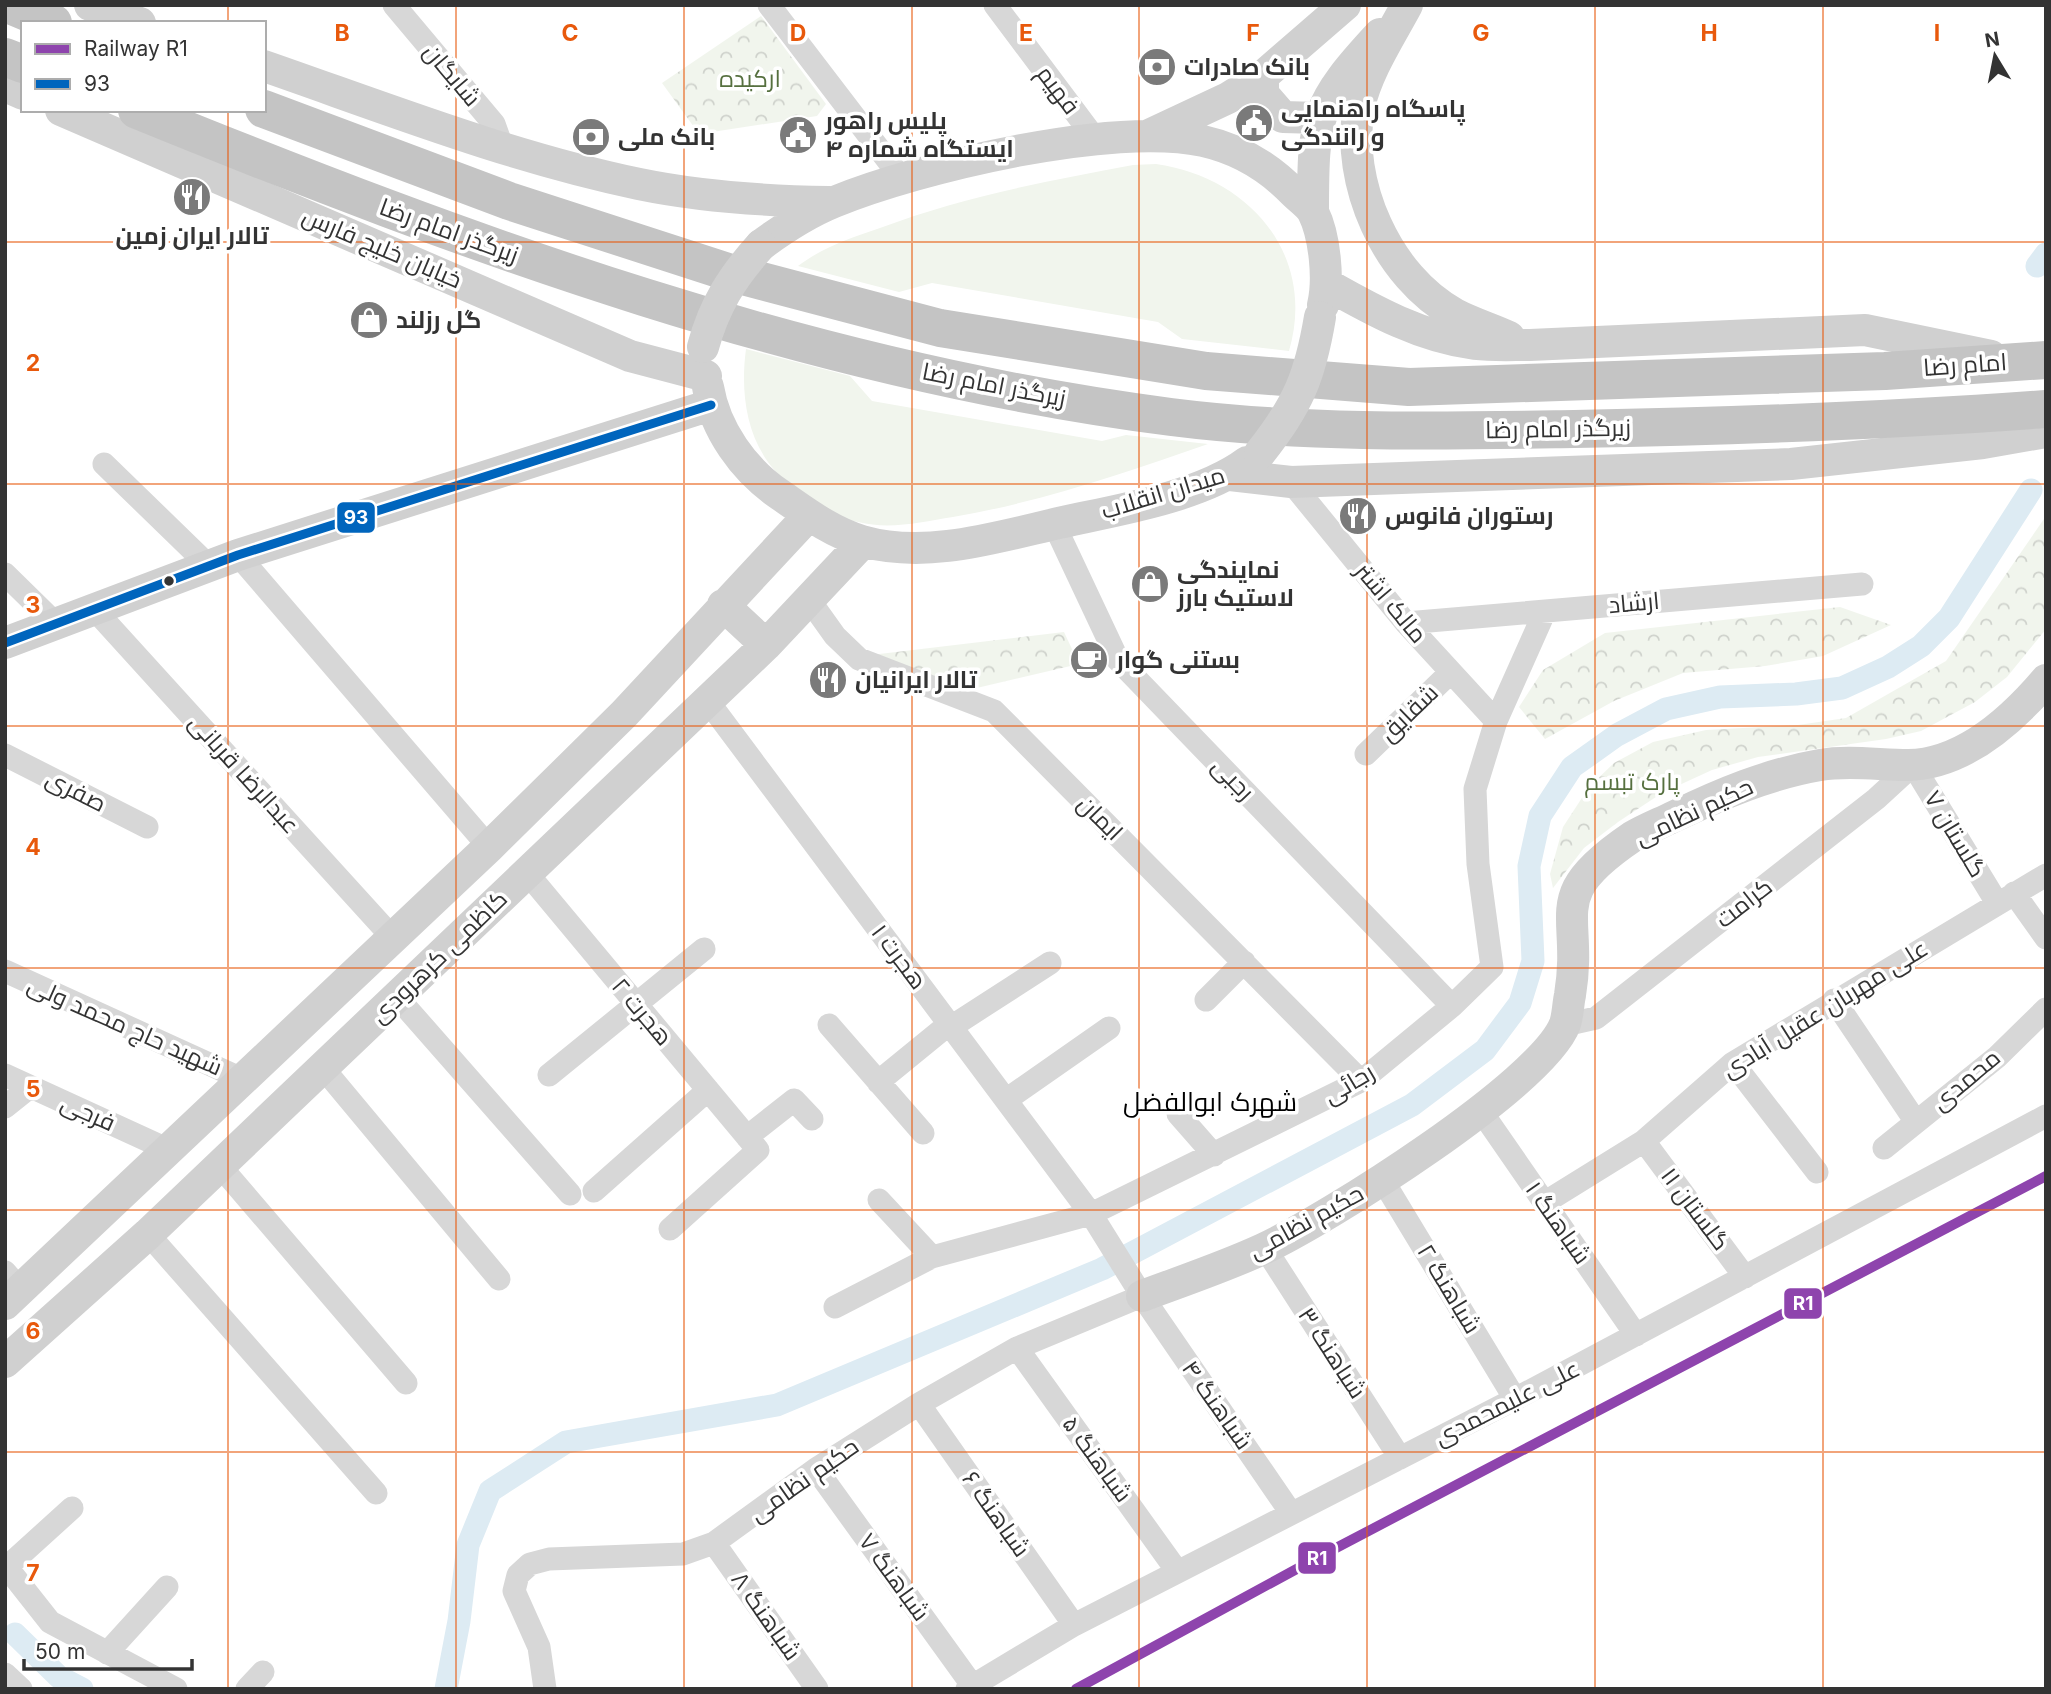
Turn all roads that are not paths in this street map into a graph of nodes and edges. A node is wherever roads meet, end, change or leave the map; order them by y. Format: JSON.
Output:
{"nodes":[{"id":1,"x":90,"y":5,"type":"edge"},
{"id":2,"x":394,"y":5,"type":"edge"},
{"id":3,"x":769,"y":5,"type":"edge"},
{"id":4,"x":995,"y":5,"type":"edge"},
{"id":5,"x":1345,"y":5,"type":"edge"},
{"id":6,"x":1407,"y":5,"type":"edge"},
{"id":7,"x":134,"y":21,"type":"edge"},
{"id":8,"x":266,"y":67,"type":"edge"},
{"id":9,"x":1263,"y":76,"type":"junction"},
{"id":10,"x":5,"y":86,"type":"edge"},
{"id":11,"x":21,"y":93,"type":"edge"},
{"id":12,"x":266,"y":110,"type":"edge"},
{"id":13,"x":66,"y":112,"type":"edge"},
{"id":14,"x":142,"y":112,"type":"edge"},
{"id":15,"x":1319,"y":118,"type":"junction"},
{"id":16,"x":1148,"y":135,"type":"junction"},
{"id":17,"x":1096,"y":140,"type":"junction"},
{"id":18,"x":503,"y":149,"type":"junction"},
{"id":19,"x":902,"y":179,"type":"junction"},
{"id":20,"x":834,"y":202,"type":"junction"},
{"id":21,"x":1313,"y":211,"type":"junction"},
{"id":22,"x":1328,"y":285,"type":"junction"},
{"id":23,"x":1530,"y":345,"type":"junction"},
{"id":24,"x":2031,"y":360,"type":"edge"},
{"id":25,"x":1885,"y":371,"type":"joint"},
{"id":26,"x":707,"y":376,"type":"junction"},
{"id":27,"x":2046,"y":409,"type":"edge"},
{"id":28,"x":1892,"y":421,"type":"joint"},
{"id":29,"x":2046,"y":432,"type":"edge"},
{"id":30,"x":104,"y":464,"type":"dead end"},
{"id":31,"x":1230,"y":475,"type":"junction"},
{"id":32,"x":1291,"y":482,"type":"junction"},
{"id":33,"x":809,"y":514,"type":"junction"},
{"id":34,"x":1054,"y":524,"type":"junction"},
{"id":35,"x":863,"y":541,"type":"junction"},
{"id":36,"x":224,"y":561,"type":"junction"},
{"id":37,"x":5,"y":575,"type":"edge"},
{"id":38,"x":1862,"y":584,"type":"dead end"},
{"id":39,"x":810,"y":601,"type":"junction"},
{"id":40,"x":723,"y":605,"type":"junction"},
{"id":41,"x":94,"y":609,"type":"junction"},
{"id":42,"x":1545,"y":611,"type":"junction"},
{"id":43,"x":1406,"y":623,"type":"junction"},
{"id":44,"x":56,"y":624,"type":"junction"},
{"id":45,"x":5,"y":643,"type":"edge"},
{"id":46,"x":766,"y":645,"type":"junction"},
{"id":47,"x":1451,"y":672,"type":"junction"},
{"id":48,"x":2046,"y":680,"type":"edge"},
{"id":49,"x":707,"y":700,"type":"junction"},
{"id":50,"x":1496,"y":721,"type":"junction"},
{"id":51,"x":1366,"y":754,"type":"dead end"},
{"id":52,"x":5,"y":755,"type":"edge"},
{"id":53,"x":1913,"y":765,"type":"junction"},
{"id":54,"x":146,"y":827,"type":"dead end"},
{"id":55,"x":489,"y":847,"type":"junction"},
{"id":56,"x":527,"y":873,"type":"junction"},
{"id":57,"x":2046,"y":875,"type":"edge"},
{"id":58,"x":2006,"y":898,"type":"junction"},
{"id":59,"x":393,"y":938,"type":"junction"},
{"id":60,"x":2046,"y":938,"type":"edge"},
{"id":61,"x":704,"y":949,"type":"dead end"},
{"id":62,"x":1244,"y":962,"type":"junction"},
{"id":63,"x":1050,"y":963,"type":"dead end"},
{"id":64,"x":5,"y":971,"type":"edge"},
{"id":65,"x":397,"y":997,"type":"junction"},
{"id":66,"x":1206,"y":1000,"type":"dead end"},
{"id":67,"x":1834,"y":1000,"type":"junction"},
{"id":68,"x":636,"y":1004,"type":"junction"},
{"id":69,"x":1452,"y":1006,"type":"junction"},
{"id":70,"x":2046,"y":1009,"type":"edge"},
{"id":71,"x":829,"y":1025,"type":"dead end"},
{"id":72,"x":950,"y":1025,"type":"junction"},
{"id":73,"x":1565,"y":1025,"type":"junction"},
{"id":74,"x":1109,"y":1028,"type":"dead end"},
{"id":75,"x":1733,"y":1063,"type":"junction"},
{"id":76,"x":323,"y":1068,"type":"junction"},
{"id":77,"x":5,"y":1075,"type":"edge"},
{"id":78,"x":549,"y":1075,"type":"dead end"},
{"id":79,"x":244,"y":1080,"type":"junction"},
{"id":80,"x":1360,"y":1081,"type":"junction"},
{"id":81,"x":878,"y":1082,"type":"junction"},
{"id":82,"x":30,"y":1087,"type":"junction"},
{"id":83,"x":708,"y":1090,"type":"junction"},
{"id":84,"x":1006,"y":1100,"type":"junction"},
{"id":85,"x":5,"y":1107,"type":"edge"},
{"id":86,"x":1481,"y":1111,"type":"junction"},
{"id":87,"x":1178,"y":1114,"type":"dead end"},
{"id":88,"x":2046,"y":1116,"type":"edge"},
{"id":89,"x":812,"y":1119,"type":"dead end"},
{"id":90,"x":1916,"y":1122,"type":"junction"},
{"id":91,"x":923,"y":1133,"type":"dead end"},
{"id":92,"x":1644,"y":1141,"type":"junction"},
{"id":93,"x":753,"y":1143,"type":"junction"},
{"id":94,"x":1884,"y":1148,"type":"dead end"},
{"id":95,"x":171,"y":1151,"type":"junction"},
{"id":96,"x":1214,"y":1155,"type":"junction"},
{"id":97,"x":220,"y":1166,"type":"junction"},
{"id":98,"x":1817,"y":1172,"type":"dead end"},
{"id":99,"x":1382,"y":1179,"type":"junction"},
{"id":100,"x":594,"y":1191,"type":"dead end"},
{"id":101,"x":570,"y":1194,"type":"dead end"},
{"id":102,"x":879,"y":1200,"type":"dead end"},
{"id":103,"x":1544,"y":1203,"type":"junction"},
{"id":104,"x":1091,"y":1214,"type":"junction"},
{"id":105,"x":670,"y":1229,"type":"dead end"},
{"id":106,"x":148,"y":1234,"type":"junction"},
{"id":107,"x":1104,"y":1236,"type":"joint"},
{"id":108,"x":1265,"y":1248,"type":"junction"},
{"id":109,"x":932,"y":1257,"type":"junction"},
{"id":110,"x":1745,"y":1277,"type":"junction"},
{"id":111,"x":499,"y":1279,"type":"dead end"},
{"id":112,"x":10,"y":1289,"type":"edge"},
{"id":113,"x":1138,"y":1291,"type":"junction"},
{"id":114,"x":835,"y":1307,"type":"dead end"},
{"id":115,"x":1636,"y":1335,"type":"junction"},
{"id":116,"x":1017,"y":1348,"type":"junction"},
{"id":117,"x":5,"y":1362,"type":"edge"},
{"id":118,"x":406,"y":1383,"type":"dead end"},
{"id":119,"x":1515,"y":1399,"type":"junction"},
{"id":120,"x":919,"y":1404,"type":"junction"},
{"id":121,"x":1400,"y":1458,"type":"junction"},
{"id":122,"x":816,"y":1469,"type":"junction"},
{"id":123,"x":376,"y":1493,"type":"dead end"},
{"id":124,"x":72,"y":1508,"type":"dead end"},
{"id":125,"x":1291,"y":1513,"type":"junction"},
{"id":126,"x":714,"y":1542,"type":"junction"},
{"id":127,"x":6,"y":1566,"type":"edge"},
{"id":128,"x":1177,"y":1571,"type":"junction"},
{"id":129,"x":167,"y":1587,"type":"dead end"},
{"id":130,"x":1074,"y":1625,"type":"junction"},
{"id":131,"x":107,"y":1653,"type":"junction"},
{"id":132,"x":263,"y":1672,"type":"dead end"},
{"id":133,"x":5,"y":1674,"type":"edge"},
{"id":134,"x":969,"y":1687,"type":"edge"},
{"id":135,"x":21,"y":1689,"type":"edge"},
{"id":136,"x":176,"y":1689,"type":"edge"},
{"id":137,"x":247,"y":1689,"type":"edge"},
{"id":138,"x":545,"y":1689,"type":"edge"},
{"id":139,"x":817,"y":1689,"type":"edge"}],
"edges":[{"from":1,"to":7,"type":"main road"},
{"from":2,"to":18,"type":"street","name":"شایگان"},
{"from":3,"to":19,"type":"street"},
{"from":4,"to":17,"type":"street","name":"فهیم"},
{"from":5,"to":9,"type":"main road"},
{"from":6,"to":15,"type":"main road","name":"میدان انقلاب"},
{"from":6,"to":23,"type":"main road"},
{"from":8,"to":18,"type":"main road"},
{"from":9,"to":15,"type":"main road"},
{"from":9,"to":16,"type":"main road"},
{"from":10,"to":11,"type":"main road"},
{"from":12,"to":25,"type":"highway","name":"زیرگذر امام رضا"},
{"from":13,"to":26,"type":"main road","name":"خیابان خلیج فارس"},
{"from":14,"to":28,"type":"highway","name":"زیرگذر امام رضا"},
{"from":15,"to":21,"type":"main road","name":"میدان انقلاب"},
{"from":16,"to":17,"type":"main road"},
{"from":16,"to":21,"type":"main road"},
{"from":17,"to":19,"type":"main road"},
{"from":18,"to":20,"type":"main road"},
{"from":19,"to":20,"type":"main road"},
{"from":20,"to":26,"type":"main road","bridge":true},
{"from":21,"to":22,"type":"main road","name":"میدان انقلاب"},
{"from":22,"to":23,"type":"main road"},
{"from":22,"to":31,"type":"main road","name":"میدان انقلاب","bridge":true},
{"from":23,"to":24,"type":"main road"},
{"from":24,"to":25,"type":"highway","name":"امام رضا"},
{"from":26,"to":33,"type":"main road","name":"میدان انقلاب"},
{"from":26,"to":36,"type":"main road"},
{"from":27,"to":28,"type":"highway","name":"امام رضا"},
{"from":29,"to":32,"type":"main road"},
{"from":30,"to":36,"type":"street"},
{"from":31,"to":32,"type":"main road"},
{"from":31,"to":34,"type":"main road","name":"میدان انقلاب"},
{"from":32,"to":43,"type":"street","name":"مالک اشتر"},
{"from":33,"to":35,"type":"main road","name":"میدان انقلاب"},
{"from":33,"to":40,"type":"main road","name":"کاظمی کرهرودی"},
{"from":34,"to":35,"type":"main road","name":"میدان انقلاب"},
{"from":34,"to":69,"type":"street","name":"رجبی"},
{"from":35,"to":39,"type":"main road","name":"کاظمی کرهرودی"},
{"from":36,"to":41,"type":"main road"},
{"from":36,"to":55,"type":"street"},
{"from":37,"to":44,"type":"street"},
{"from":38,"to":42,"type":"street","name":"ارشاد"},
{"from":39,"to":46,"type":"main road","name":"کاظمی کرهرودی"},
{"from":39,"to":62,"type":"street","name":"ایمان"},
{"from":40,"to":46,"type":"main road"},
{"from":40,"to":55,"type":"main road","name":"کاظمی کرهرودی"},
{"from":41,"to":44,"type":"main road"},
{"from":41,"to":59,"type":"street","name":"عبدالرضا قربانی"},
{"from":42,"to":43,"type":"street","name":"ارشاد"},
{"from":42,"to":50,"type":"street"},
{"from":43,"to":47,"type":"street","name":"مالک اشتر"},
{"from":44,"to":45,"type":"main road"},
{"from":46,"to":49,"type":"main road","name":"کاظمی کرهرودی"},
{"from":47,"to":50,"type":"street","name":"مالک اشتر"},
{"from":47,"to":51,"type":"street","name":"شقایق"},
{"from":48,"to":53,"type":"main road","name":"حکیم نظامی"},
{"from":49,"to":56,"type":"main road","name":"کاظمی کرهرودی"},
{"from":49,"to":72,"type":"street","name":"هجرت ۱"},
{"from":50,"to":69,"type":"street","name":"رجائی"},
{"from":52,"to":54,"type":"street","name":"صفری"},
{"from":53,"to":58,"type":"street","name":"گلستان ۷"},
{"from":53,"to":73,"type":"street","name":"کرامت"},
{"from":53,"to":73,"type":"main road","name":"حکیم نظامی"},
{"from":55,"to":59,"type":"main road","name":"کاظمی کرهرودی"},
{"from":56,"to":65,"type":"main road","name":"کاظمی کرهرودی"},
{"from":56,"to":68,"type":"street","name":"هجرت ۲"},
{"from":57,"to":58,"type":"street","name":"علی مهربان عقیل آبادی"},
{"from":58,"to":60,"type":"street","name":"گلستان ۷"},
{"from":58,"to":67,"type":"street","name":"علی مهربان عقیل آبادی"},
{"from":59,"to":79,"type":"main road","name":"کاظمی کرهرودی"},
{"from":61,"to":68,"type":"street"},
{"from":62,"to":66,"type":"street"},
{"from":62,"to":80,"type":"street","name":"ایمان"},
{"from":63,"to":72,"type":"street"},
{"from":64,"to":79,"type":"street","name":"شهید حاج محمد ولی"},
{"from":65,"to":76,"type":"main road","name":"کاظمی کرهرودی"},
{"from":65,"to":101,"type":"street"},
{"from":67,"to":75,"type":"street","name":"علی مهربان عقیل آبادی"},
{"from":67,"to":90,"type":"street"},
{"from":68,"to":78,"type":"street"},
{"from":68,"to":83,"type":"street","name":"هجرت ۲"},
{"from":69,"to":80,"type":"street","name":"رجائی"},
{"from":70,"to":90,"type":"street","name":"محمدی"},
{"from":71,"to":81,"type":"street"},
{"from":72,"to":81,"type":"street"},
{"from":72,"to":84,"type":"street","name":"هجرت ۱"},
{"from":73,"to":86,"type":"main road","name":"حکیم نظامی"},
{"from":74,"to":84,"type":"street"},
{"from":75,"to":92,"type":"street","name":"علی مهربان عقیل آبادی"},
{"from":75,"to":98,"type":"street"},
{"from":76,"to":97,"type":"main road","name":"کاظمی کرهرودی"},
{"from":76,"to":111,"type":"street"},
{"from":77,"to":82,"type":"street","name":"فرجی"},
{"from":79,"to":95,"type":"main road","name":"کاظمی کرهرودی"},
{"from":80,"to":96,"type":"street","name":"رجائی"},
{"from":81,"to":91,"type":"street"},
{"from":82,"to":85,"type":"street"},
{"from":82,"to":95,"type":"street","name":"فرجی"},
{"from":83,"to":93,"type":"street","name":"هجرت ۲"},
{"from":83,"to":100,"type":"street"},
{"from":84,"to":104,"type":"street","name":"هجرت ۱"},
{"from":86,"to":99,"type":"main road","name":"حکیم نظامی"},
{"from":86,"to":103,"type":"street","name":"شباهنگ ۱"},
{"from":87,"to":96,"type":"street"},
{"from":88,"to":110,"type":"street","name":"علی علیمحمدی"},
{"from":89,"to":93,"type":"street"},
{"from":90,"to":94,"type":"street","name":"محمدی"},
{"from":92,"to":103,"type":"street","name":"علی مهربان عقیل آبادی"},
{"from":92,"to":110,"type":"street","name":"گلستان ۱۱"},
{"from":93,"to":105,"type":"street"},
{"from":95,"to":112,"type":"main road","name":"کاظمی کرهرودی"},
{"from":96,"to":104,"type":"street","name":"رجائی"},
{"from":97,"to":106,"type":"main road","name":"کاظمی کرهرودی"},
{"from":97,"to":118,"type":"street"},
{"from":99,"to":108,"type":"main road","name":"حکیم نظامی"},
{"from":99,"to":119,"type":"street","name":"شباهنگ ۲"},
{"from":102,"to":109,"type":"street"},
{"from":103,"to":115,"type":"street","name":"شباهنگ ۱"},
{"from":104,"to":107,"type":"street","name":"هجرت ۱"},
{"from":104,"to":109,"type":"street","name":"رجائی"},
{"from":106,"to":117,"type":"main road","name":"کاظمی کرهرودی"},
{"from":106,"to":123,"type":"street"},
{"from":107,"to":113,"type":"street","name":"شباهنگ ۴"},
{"from":108,"to":113,"type":"main road","name":"حکیم نظامی"},
{"from":108,"to":121,"type":"street","name":"شباهنگ ۳"},
{"from":109,"to":114,"type":"street","name":"رجائی"},
{"from":110,"to":115,"type":"street","name":"علی علیمحمدی"},
{"from":113,"to":116,"type":"street","name":"حکیم نظامی"},
{"from":113,"to":125,"type":"street","name":"شباهنگ ۴"},
{"from":115,"to":119,"type":"street","name":"علی علیمحمدی"},
{"from":116,"to":120,"type":"street","name":"حکیم نظامی"},
{"from":116,"to":128,"type":"street","name":"شباهنگ ۵"},
{"from":119,"to":121,"type":"street","name":"علی علیمحمدی"},
{"from":120,"to":122,"type":"street","name":"حکیم نظامی"},
{"from":120,"to":130,"type":"street","name":"شباهنگ ۶"},
{"from":121,"to":125,"type":"street","name":"علی علیمحمدی"},
{"from":122,"to":126,"type":"street","name":"حکیم نظامی"},
{"from":122,"to":134,"type":"street","name":"شباهنگ ۷"},
{"from":124,"to":127,"type":"street"},
{"from":125,"to":128,"type":"street","name":"علی علیمحمدی"},
{"from":126,"to":138,"type":"street","name":"حکیم نظامی"},
{"from":126,"to":139,"type":"street","name":"شباهنگ ۸"},
{"from":127,"to":131,"type":"street"},
{"from":128,"to":130,"type":"street","name":"علی علیمحمدی"},
{"from":129,"to":131,"type":"street"},
{"from":130,"to":134,"type":"street","name":"علی علیمحمدی"},
{"from":131,"to":136,"type":"street"},
{"from":132,"to":137,"type":"street"},
{"from":133,"to":135,"type":"street"}]}
